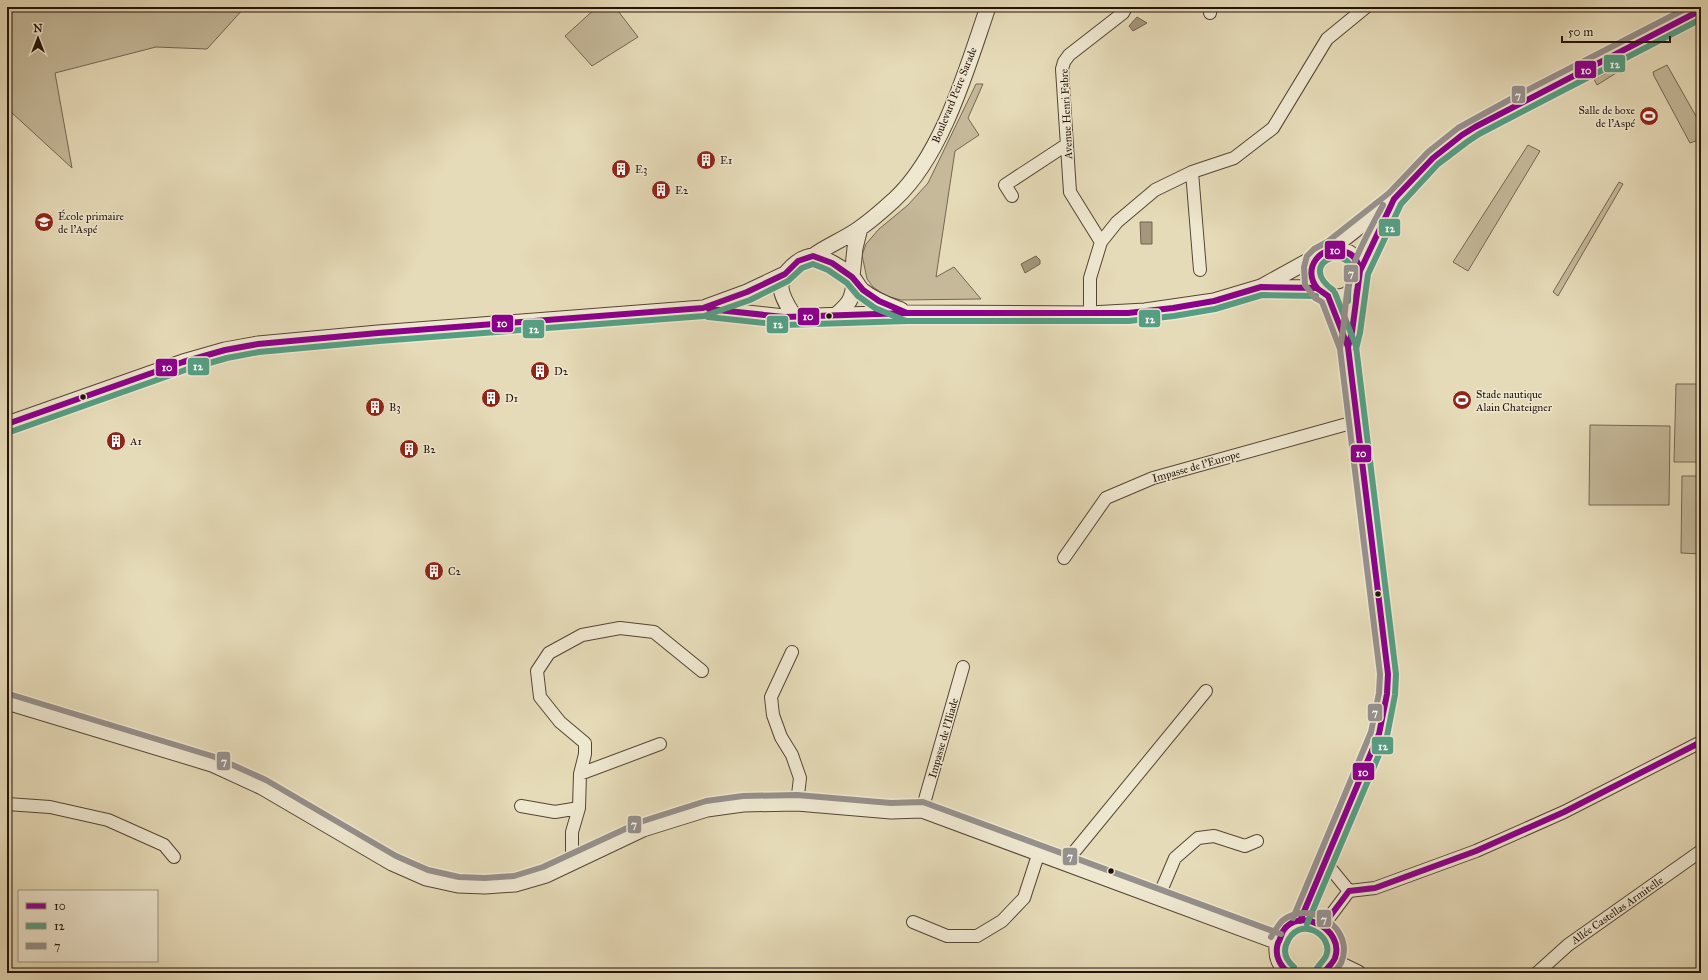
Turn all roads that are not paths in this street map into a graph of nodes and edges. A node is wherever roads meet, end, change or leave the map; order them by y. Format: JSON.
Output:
{"nodes":[{"id":1,"x":988,"y":7,"type":"edge"},
{"id":2,"x":1126,"y":7,"type":"edge"},
{"id":3,"x":1366,"y":7,"type":"edge"},
{"id":4,"x":1701,"y":10,"type":"edge"},
{"id":5,"x":1066,"y":145,"type":"junction"},
{"id":6,"x":1192,"y":172,"type":"junction"},
{"id":7,"x":1012,"y":196,"type":"dead end"},
{"id":8,"x":1394,"y":199,"type":"junction"},
{"id":9,"x":860,"y":228,"type":"junction"},
{"id":10,"x":1101,"y":242,"type":"junction"},
{"id":11,"x":1325,"y":252,"type":"junction"},
{"id":12,"x":814,"y":256,"type":"junction"},
{"id":13,"x":1200,"y":270,"type":"dead end"},
{"id":14,"x":785,"y":274,"type":"junction"},
{"id":15,"x":1359,"y":278,"type":"junction"},
{"id":16,"x":853,"y":279,"type":"junction"},
{"id":17,"x":1261,"y":287,"type":"junction"},
{"id":18,"x":1322,"y":292,"type":"junction"},
{"id":19,"x":703,"y":308,"type":"junction"},
{"id":20,"x":907,"y":312,"type":"junction"},
{"id":21,"x":1090,"y":314,"type":"junction"},
{"id":22,"x":836,"y":315,"type":"junction"},
{"id":23,"x":794,"y":316,"type":"junction"},
{"id":24,"x":1348,"y":347,"type":"junction"},
{"id":25,"x":1358,"y":421,"type":"junction"},
{"id":26,"x":7,"y":424,"type":"edge"},
{"id":27,"x":1064,"y":558,"type":"dead end"},
{"id":28,"x":792,"y":652,"type":"dead end"},
{"id":29,"x":963,"y":667,"type":"dead end"},
{"id":30,"x":702,"y":671,"type":"dead end"},
{"id":31,"x":1206,"y":691,"type":"dead end"},
{"id":32,"x":7,"y":702,"type":"edge"},
{"id":33,"x":1701,"y":742,"type":"edge"},
{"id":34,"x":660,"y":744,"type":"dead end"},
{"id":35,"x":580,"y":774,"type":"junction"},
{"id":36,"x":797,"y":803,"type":"junction"},
{"id":37,"x":7,"y":804,"type":"edge"},
{"id":38,"x":521,"y":806,"type":"dead end"},
{"id":39,"x":579,"y":808,"type":"junction"},
{"id":40,"x":922,"y":810,"type":"junction"},
{"id":41,"x":1257,"y":841,"type":"dead end"},
{"id":42,"x":1701,"y":851,"type":"edge"},
{"id":43,"x":1039,"y":852,"type":"junction"},
{"id":44,"x":174,"y":857,"type":"dead end"},
{"id":45,"x":572,"y":863,"type":"junction"},
{"id":46,"x":1065,"y":863,"type":"junction"},
{"id":47,"x":1326,"y":863,"type":"junction"},
{"id":48,"x":1349,"y":891,"type":"junction"},
{"id":49,"x":1158,"y":898,"type":"junction"},
{"id":50,"x":1300,"y":921,"type":"junction"},
{"id":51,"x":912,"y":922,"type":"dead end"},
{"id":52,"x":1325,"y":927,"type":"junction"},
{"id":53,"x":1278,"y":942,"type":"junction"},
{"id":54,"x":1328,"y":967,"type":"edge"},
{"id":55,"x":1289,"y":973,"type":"edge"},
{"id":56,"x":1358,"y":973,"type":"edge"},
{"id":57,"x":1538,"y":973,"type":"edge"}],
"edges":[{"from":1,"to":9,"type":"street","name":"Boulevard Peire Sarade"},
{"from":2,"to":5,"type":"street","name":"Avenue Henri Fabre"},
{"from":3,"to":6,"type":"street"},
{"from":4,"to":8,"type":"street"},
{"from":5,"to":7,"type":"street"},
{"from":5,"to":10,"type":"street","name":"Avenue Henri Fabre"},
{"from":6,"to":10,"type":"street"},
{"from":6,"to":13,"type":"street"},
{"from":8,"to":11,"type":"street"},
{"from":8,"to":15,"type":"street"},
{"from":9,"to":12,"type":"street","name":"Boulevard Peire Sarade"},
{"from":9,"to":16,"type":"street"},
{"from":10,"to":21,"type":"street"},
{"from":11,"to":15,"type":"street"},
{"from":11,"to":17,"type":"street"},
{"from":11,"to":18,"type":"street"},
{"from":12,"to":14,"type":"street"},
{"from":12,"to":16,"type":"street"},
{"from":14,"to":19,"type":"street"},
{"from":14,"to":23,"type":"street"},
{"from":15,"to":18,"type":"street"},
{"from":15,"to":24,"type":"street"},
{"from":16,"to":20,"type":"street"},
{"from":16,"to":22,"type":"street"},
{"from":17,"to":18,"type":"street"},
{"from":17,"to":21,"type":"street"},
{"from":18,"to":24,"type":"street"},
{"from":19,"to":23,"type":"street"},
{"from":19,"to":26,"type":"street"},
{"from":20,"to":21,"type":"street"},
{"from":20,"to":22,"type":"street"},
{"from":22,"to":23,"type":"street"},
{"from":24,"to":25,"type":"street"},
{"from":25,"to":27,"type":"street","name":"Impasse de l'Europe"},
{"from":25,"to":47,"type":"street"},
{"from":28,"to":36,"type":"street"},
{"from":29,"to":40,"type":"street","name":"Impasse de l'Iliade"},
{"from":30,"to":35,"type":"street"},
{"from":31,"to":46,"type":"street"},
{"from":32,"to":45,"type":"street"},
{"from":33,"to":48,"type":"street"},
{"from":34,"to":35,"type":"street"},
{"from":35,"to":39,"type":"street"},
{"from":36,"to":40,"type":"street"},
{"from":36,"to":45,"type":"street"},
{"from":37,"to":44,"type":"street"},
{"from":38,"to":39,"type":"street"},
{"from":39,"to":45,"type":"street"},
{"from":40,"to":43,"type":"street"},
{"from":41,"to":49,"type":"street"},
{"from":42,"to":57,"type":"street","name":"Allée Castellas Armitelle"},
{"from":43,"to":46,"type":"street"},
{"from":43,"to":51,"type":"street"},
{"from":46,"to":49,"type":"street"},
{"from":47,"to":48,"type":"street"},
{"from":47,"to":50,"type":"street"},
{"from":48,"to":52,"type":"street"},
{"from":49,"to":53,"type":"street"},
{"from":50,"to":52,"type":"street"},
{"from":50,"to":53,"type":"street"},
{"from":52,"to":54,"type":"street"},
{"from":53,"to":55,"type":"street"},
{"from":54,"to":56,"type":"street"}]}
